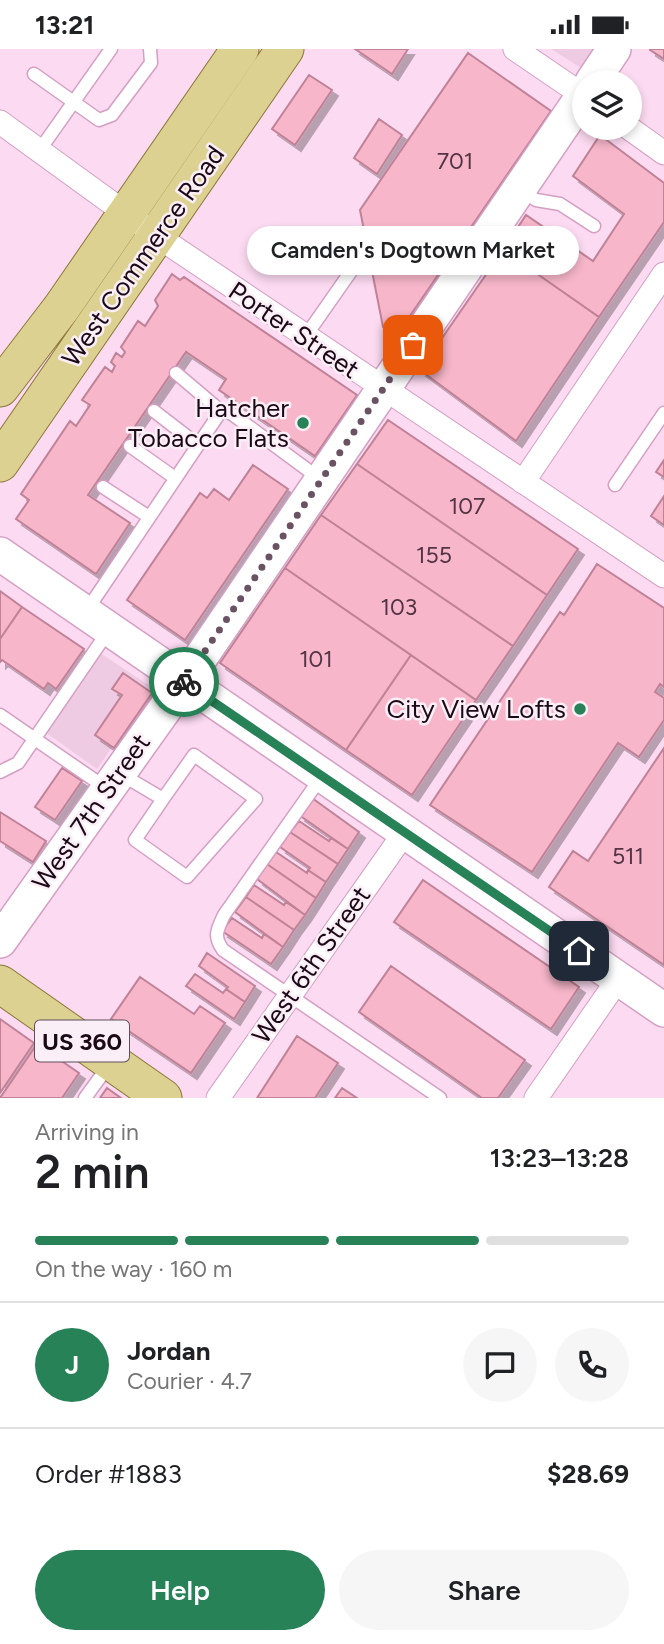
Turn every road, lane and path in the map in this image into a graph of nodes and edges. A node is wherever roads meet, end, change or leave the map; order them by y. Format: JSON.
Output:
{"nodes":[{"id":1,"x":111,"y":49,"type":"edge"},
{"id":2,"x":150,"y":49,"type":"edge"},
{"id":3,"x":240,"y":49,"type":"edge"},
{"id":4,"x":285,"y":49,"type":"edge"},
{"id":5,"x":515,"y":49,"type":"edge"},
{"id":6,"x":614,"y":49,"type":"edge"},
{"id":7,"x":600,"y":70,"type":"edge"},
{"id":8,"x":34,"y":75,"type":"dead end"},
{"id":9,"x":572,"y":87,"type":"edge"},
{"id":10,"x":75,"y":102,"type":"junction"},
{"id":11,"x":572,"y":113,"type":"edge"},
{"id":12,"x":0,"y":122,"type":"edge"},
{"id":13,"x":642,"y":137,"type":"edge"},
{"id":14,"x":39,"y":151,"type":"junction"},
{"id":15,"x":664,"y":153,"type":"edge"},
{"id":16,"x":520,"y":190,"type":"junction"},
{"id":17,"x":126,"y":215,"type":"junction"},
{"id":18,"x":594,"y":226,"type":"dead end"},
{"id":19,"x":157,"y":236,"type":"junction"},
{"id":20,"x":354,"y":267,"type":"dead end"},
{"id":21,"x":664,"y":275,"type":"edge"},
{"id":22,"x":305,"y":337,"type":"junction"},
{"id":23,"x":176,"y":373,"type":"dead end"},
{"id":24,"x":0,"y":389,"type":"edge"},
{"id":25,"x":383,"y":389,"type":"junction"},
{"id":26,"x":155,"y":411,"type":"dead end"},
{"id":27,"x":222,"y":412,"type":"junction"},
{"id":28,"x":664,"y":413,"type":"edge"},
{"id":29,"x":198,"y":445,"type":"junction"},
{"id":30,"x":130,"y":446,"type":"dead end"},
{"id":31,"x":0,"y":463,"type":"edge"},
{"id":32,"x":175,"y":478,"type":"junction"},
{"id":33,"x":321,"y":480,"type":"junction"},
{"id":34,"x":523,"y":482,"type":"junction"},
{"id":35,"x":615,"y":485,"type":"dead end"},
{"id":36,"x":103,"y":487,"type":"dead end"},
{"id":37,"x":149,"y":517,"type":"junction"},
{"id":38,"x":0,"y":554,"type":"edge"},
{"id":39,"x":664,"y":576,"type":"edge"},
{"id":40,"x":97,"y":622,"type":"junction"},
{"id":41,"x":184,"y":682,"type":"junction"},
{"id":42,"x":0,"y":715,"type":"edge"},
{"id":43,"x":34,"y":738,"type":"junction"},
{"id":44,"x":0,"y":772,"type":"edge"},
{"id":45,"x":322,"y":776,"type":"junction"},
{"id":46,"x":113,"y":781,"type":"junction"},
{"id":47,"x":163,"y":799,"type":"junction"},
{"id":48,"x":405,"y":832,"type":"junction"},
{"id":49,"x":0,"y":941,"type":"edge"},
{"id":50,"x":619,"y":978,"type":"junction"},
{"id":51,"x":0,"y":984,"type":"edge"},
{"id":52,"x":289,"y":996,"type":"junction"},
{"id":53,"x":664,"y":1010,"type":"edge"},
{"id":54,"x":111,"y":1061,"type":"junction"},
{"id":55,"x":85,"y":1098,"type":"edge"},
{"id":56,"x":163,"y":1098,"type":"edge"},
{"id":57,"x":218,"y":1098,"type":"edge"},
{"id":58,"x":440,"y":1098,"type":"edge"},
{"id":59,"x":536,"y":1098,"type":"edge"}],
"edges":[{"from":1,"to":10,"type":"lane"},
{"from":2,"to":10,"type":"lane"},
{"from":3,"to":17,"type":"main road","name":"West Commerce Road"},
{"from":4,"to":19,"type":"main road","name":"West Commerce Road"},
{"from":5,"to":9,"type":"street"},
{"from":6,"to":7,"type":"street"},
{"from":8,"to":10,"type":"lane"},
{"from":10,"to":14,"type":"lane"},
{"from":11,"to":16,"type":"street","name":"West 7th Street"},
{"from":12,"to":14,"type":"street","name":"Porter Street"},
{"from":13,"to":15,"type":"street"},
{"from":14,"to":17,"type":"street","name":"Porter Street"},
{"from":16,"to":18,"type":"lane"},
{"from":16,"to":25,"type":"street","name":"West 7th Street"},
{"from":17,"to":19,"type":"street","name":"Porter Street"},
{"from":17,"to":24,"type":"main road","name":"West Commerce Road"},
{"from":19,"to":22,"type":"street","name":"Porter Street"},
{"from":19,"to":31,"type":"main road","name":"West Commerce Road"},
{"from":20,"to":22,"type":"lane"},
{"from":21,"to":34,"type":"street"},
{"from":22,"to":25,"type":"street","name":"Porter Street"},
{"from":23,"to":27,"type":"lane"},
{"from":25,"to":33,"type":"street","name":"West 7th Street"},
{"from":25,"to":34,"type":"street","name":"Porter Street"},
{"from":26,"to":29,"type":"lane"},
{"from":27,"to":29,"type":"lane"},
{"from":27,"to":33,"type":"lane"},
{"from":28,"to":35,"type":"lane"},
{"from":29,"to":32,"type":"lane"},
{"from":30,"to":32,"type":"lane"},
{"from":32,"to":37,"type":"lane"},
{"from":33,"to":41,"type":"street","name":"West 7th Street"},
{"from":34,"to":39,"type":"street","name":"Porter Street"},
{"from":36,"to":37,"type":"lane"},
{"from":37,"to":40,"type":"lane"},
{"from":38,"to":40,"type":"street"},
{"from":40,"to":41,"type":"street"},
{"from":40,"to":43,"type":"lane"},
{"from":41,"to":45,"type":"street"},
{"from":41,"to":46,"type":"street","name":"West 7th Street"},
{"from":42,"to":43,"type":"lane"},
{"from":43,"to":44,"type":"lane"},
{"from":43,"to":46,"type":"lane"},
{"from":45,"to":48,"type":"street"},
{"from":45,"to":52,"type":"lane"},
{"from":46,"to":47,"type":"lane"},
{"from":46,"to":49,"type":"street","name":"West 7th Street"},
{"from":47,"to":47,"type":"lane"},
{"from":48,"to":50,"type":"street"},
{"from":48,"to":52,"type":"street","name":"West 6th Street"},
{"from":50,"to":53,"type":"street"},
{"from":50,"to":59,"type":"street"},
{"from":51,"to":54,"type":"main road","number":"US 360"},
{"from":52,"to":57,"type":"street","name":"West 6th Street"},
{"from":52,"to":58,"type":"lane"},
{"from":54,"to":55,"type":"lane"},
{"from":54,"to":56,"type":"main road","number":"US 360"}]}
